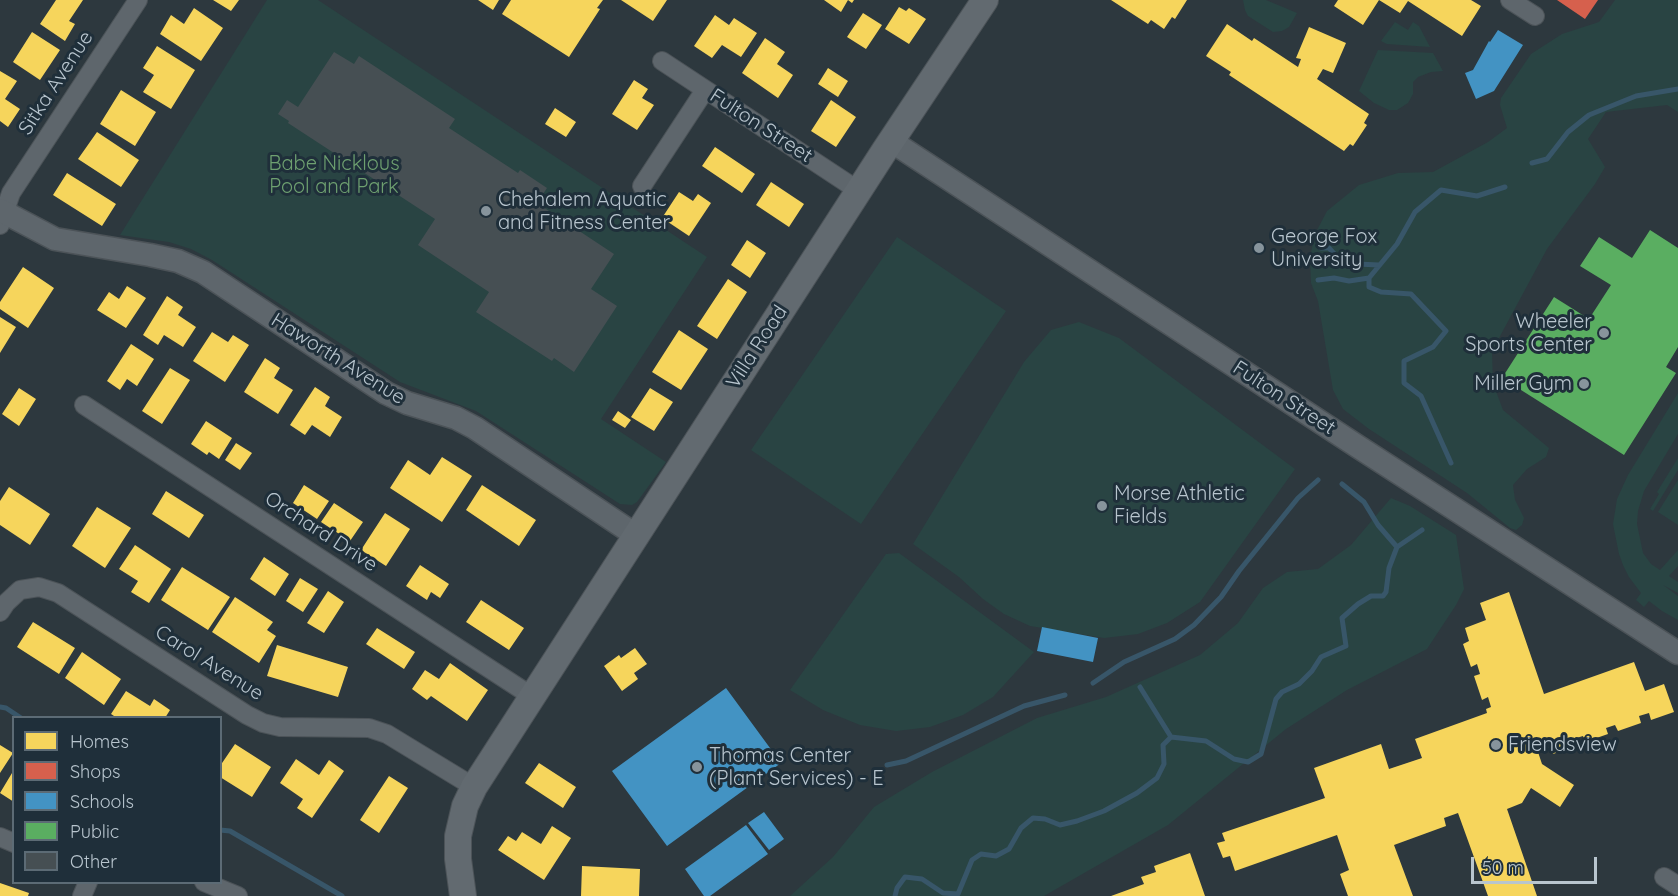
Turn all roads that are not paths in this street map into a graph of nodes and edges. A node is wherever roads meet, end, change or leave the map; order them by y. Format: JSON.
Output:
{"nodes":[{"id":1,"x":138,"y":0,"type":"edge"},
{"id":2,"x":985,"y":0,"type":"edge"},
{"id":3,"x":1510,"y":0,"type":"edge"},
{"id":4,"x":1535,"y":16,"type":"dead end"},
{"id":5,"x":662,"y":61,"type":"dead end"},
{"id":6,"x":705,"y":90,"type":"junction"},
{"id":7,"x":891,"y":141,"type":"junction"},
{"id":8,"x":642,"y":186,"type":"dead end"},
{"id":9,"x":859,"y":191,"type":"junction"},
{"id":10,"x":2,"y":216,"type":"edge"},
{"id":11,"x":84,"y":405,"type":"dead end"},
{"id":12,"x":638,"y":536,"type":"junction"},
{"id":13,"x":0,"y":612,"type":"edge"},
{"id":14,"x":1678,"y":652,"type":"edge"},
{"id":15,"x":533,"y":696,"type":"junction"},
{"id":16,"x":474,"y":788,"type":"junction"},
{"id":17,"x":209,"y":884,"type":"edge"},
{"id":18,"x":238,"y":896,"type":"edge"},
{"id":19,"x":463,"y":896,"type":"edge"}],
"edges":[{"from":1,"to":10,"type":"street","name":"Sitka Avenue"},
{"from":2,"to":7,"type":"main road","name":"Villa Road"},
{"from":3,"to":4,"type":"street"},
{"from":5,"to":6,"type":"street","name":"Fulton Street"},
{"from":6,"to":8,"type":"street"},
{"from":6,"to":9,"type":"street","name":"Fulton Street"},
{"from":7,"to":9,"type":"main road","name":"Villa Road"},
{"from":7,"to":14,"type":"street","name":"Fulton Street"},
{"from":9,"to":12,"type":"main road","name":"Villa Road"},
{"from":10,"to":12,"type":"street","name":"Haworth Avenue"},
{"from":11,"to":15,"type":"street","name":"Orchard Drive"},
{"from":12,"to":15,"type":"main road","name":"Villa Road"},
{"from":13,"to":16,"type":"street","name":"Carol Avenue"},
{"from":15,"to":16,"type":"main road","name":"Villa Road"},
{"from":16,"to":19,"type":"main road","name":"Villa Road"},
{"from":17,"to":18,"type":"street"}]}
